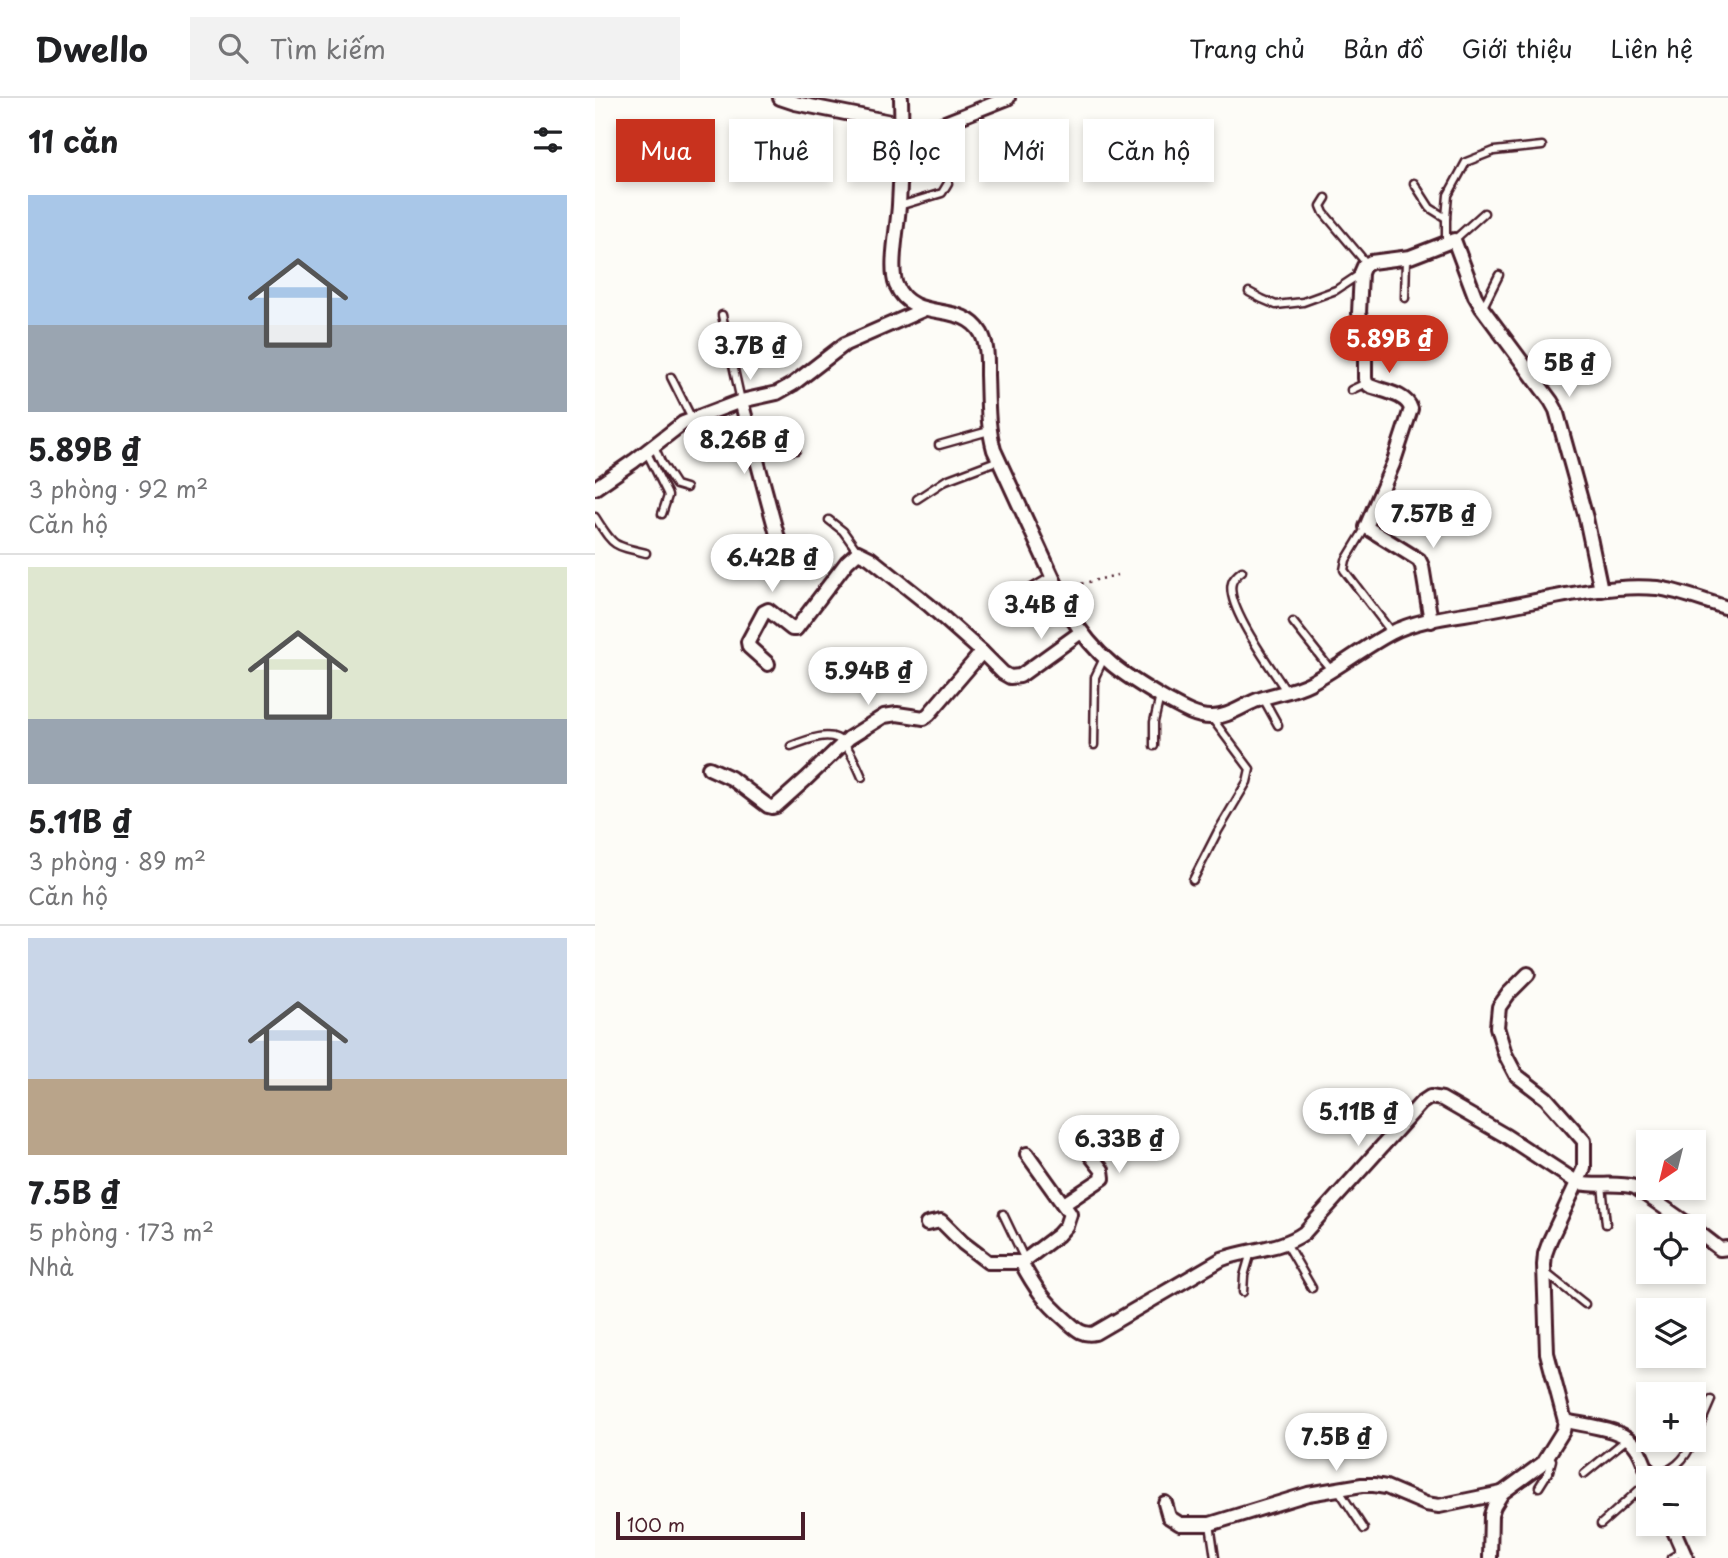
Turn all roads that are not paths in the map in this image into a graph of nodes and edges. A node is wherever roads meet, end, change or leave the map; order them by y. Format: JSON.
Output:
{"nodes":[{"id":1,"x":779,"y":98,"type":"edge"},
{"id":2,"x":901,"y":98,"type":"edge"},
{"id":3,"x":1008,"y":98,"type":"edge"},
{"id":4,"x":860,"y":119,"type":"edge"},
{"id":5,"x":901,"y":119,"type":"edge"},
{"id":6,"x":955,"y":119,"type":"edge"},
{"id":7,"x":1542,"y":146,"type":"dead end"},
{"id":8,"x":900,"y":182,"type":"edge"},
{"id":9,"x":948,"y":183,"type":"dead end"},
{"id":10,"x":1414,"y":183,"type":"dead end"},
{"id":11,"x":1326,"y":198,"type":"dead end"},
{"id":12,"x":899,"y":206,"type":"junction"},
{"id":13,"x":1484,"y":212,"type":"dead end"},
{"id":14,"x":1445,"y":218,"type":"junction"},
{"id":15,"x":1450,"y":241,"type":"junction"},
{"id":16,"x":1406,"y":258,"type":"junction"},
{"id":17,"x":1364,"y":269,"type":"junction"},
{"id":18,"x":1499,"y":275,"type":"dead end"},
{"id":19,"x":1249,"y":292,"type":"dead end"},
{"id":20,"x":1405,"y":298,"type":"dead end"},
{"id":21,"x":1482,"y":308,"type":"junction"},
{"id":22,"x":925,"y":309,"type":"junction"},
{"id":23,"x":722,"y":315,"type":"dead end"},
{"id":24,"x":1364,"y":331,"type":"junction"},
{"id":25,"x":1389,"y":335,"type":"dead end"},
{"id":26,"x":671,"y":377,"type":"dead end"},
{"id":27,"x":1366,"y":383,"type":"junction"},
{"id":28,"x":1351,"y":390,"type":"dead end"},
{"id":29,"x":741,"y":401,"type":"junction"},
{"id":30,"x":692,"y":419,"type":"junction"},
{"id":31,"x":989,"y":431,"type":"junction"},
{"id":32,"x":939,"y":445,"type":"dead end"},
{"id":33,"x":650,"y":449,"type":"junction"},
{"id":34,"x":796,"y":450,"type":"dead end"},
{"id":35,"x":755,"y":452,"type":"junction"},
{"id":36,"x":999,"y":460,"type":"junction"},
{"id":37,"x":595,"y":488,"type":"edge"},
{"id":38,"x":686,"y":488,"type":"dead end"},
{"id":39,"x":917,"y":499,"type":"dead end"},
{"id":40,"x":662,"y":514,"type":"dead end"},
{"id":41,"x":595,"y":517,"type":"edge"},
{"id":42,"x":829,"y":520,"type":"dead end"},
{"id":43,"x":1366,"y":527,"type":"junction"},
{"id":44,"x":779,"y":542,"type":"dead end"},
{"id":45,"x":646,"y":552,"type":"dead end"},
{"id":46,"x":858,"y":552,"type":"junction"},
{"id":47,"x":1242,"y":570,"type":"dead end"},
{"id":48,"x":1052,"y":576,"type":"junction"},
{"id":49,"x":1601,"y":590,"type":"junction"},
{"id":50,"x":1002,"y":606,"type":"dead end"},
{"id":51,"x":1728,"y":608,"type":"edge"},
{"id":52,"x":1431,"y":621,"type":"junction"},
{"id":53,"x":1293,"y":622,"type":"dead end"},
{"id":54,"x":1081,"y":632,"type":"junction"},
{"id":55,"x":1392,"y":633,"type":"junction"},
{"id":56,"x":982,"y":652,"type":"junction"},
{"id":57,"x":1104,"y":658,"type":"junction"},
{"id":58,"x":768,"y":664,"type":"dead end"},
{"id":59,"x":1331,"y":670,"type":"junction"},
{"id":60,"x":1286,"y":691,"type":"junction"},
{"id":61,"x":1160,"y":696,"type":"junction"},
{"id":62,"x":1263,"y":698,"type":"junction"},
{"id":63,"x":1211,"y":718,"type":"junction"},
{"id":64,"x":1278,"y":725,"type":"dead end"},
{"id":65,"x":843,"y":743,"type":"junction"},
{"id":66,"x":1094,"y":745,"type":"dead end"},
{"id":67,"x":791,"y":746,"type":"dead end"},
{"id":68,"x":1154,"y":746,"type":"dead end"},
{"id":69,"x":709,"y":768,"type":"dead end"},
{"id":70,"x":862,"y":777,"type":"dead end"},
{"id":71,"x":1193,"y":880,"type":"dead end"},
{"id":72,"x":1528,"y":974,"type":"dead end"},
{"id":73,"x":1071,"y":1130,"type":"dead end"},
{"id":74,"x":1027,"y":1154,"type":"dead end"},
{"id":75,"x":1578,"y":1183,"type":"junction"},
{"id":76,"x":1602,"y":1185,"type":"junction"},
{"id":77,"x":1064,"y":1204,"type":"junction"},
{"id":78,"x":1003,"y":1214,"type":"dead end"},
{"id":79,"x":1673,"y":1214,"type":"edge"},
{"id":80,"x":927,"y":1224,"type":"dead end"},
{"id":81,"x":1607,"y":1224,"type":"dead end"},
{"id":82,"x":1706,"y":1238,"type":"edge"},
{"id":83,"x":1286,"y":1243,"type":"junction"},
{"id":84,"x":1728,"y":1248,"type":"edge"},
{"id":85,"x":1251,"y":1250,"type":"junction"},
{"id":86,"x":1023,"y":1261,"type":"junction"},
{"id":87,"x":1544,"y":1272,"type":"junction"},
{"id":88,"x":1312,"y":1288,"type":"dead end"},
{"id":89,"x":1243,"y":1292,"type":"dead end"},
{"id":90,"x":1585,"y":1304,"type":"dead end"},
{"id":91,"x":1711,"y":1400,"type":"dead end"},
{"id":92,"x":1706,"y":1411,"type":"edge"},
{"id":93,"x":1565,"y":1421,"type":"junction"},
{"id":94,"x":1629,"y":1438,"type":"junction"},
{"id":95,"x":1688,"y":1452,"type":"edge"},
{"id":96,"x":1548,"y":1455,"type":"junction"},
{"id":97,"x":1644,"y":1466,"type":"edge"},
{"id":98,"x":1675,"y":1466,"type":"edge"},
{"id":99,"x":1584,"y":1474,"type":"dead end"},
{"id":100,"x":1539,"y":1487,"type":"dead end"},
{"id":101,"x":1338,"y":1489,"type":"junction"},
{"id":102,"x":1502,"y":1493,"type":"junction"},
{"id":103,"x":1636,"y":1493,"type":"edge"},
{"id":104,"x":1165,"y":1503,"type":"dead end"},
{"id":105,"x":1210,"y":1524,"type":"junction"},
{"id":106,"x":1601,"y":1524,"type":"dead end"},
{"id":107,"x":1364,"y":1529,"type":"dead end"},
{"id":108,"x":1674,"y":1536,"type":"edge"},
{"id":109,"x":1680,"y":1556,"type":"edge"},
{"id":110,"x":1215,"y":1558,"type":"edge"},
{"id":111,"x":1490,"y":1558,"type":"edge"}],
"edges":[{"from":1,"to":4,"type":"street"},
{"from":2,"to":5,"type":"street"},
{"from":3,"to":6,"type":"street"},
{"from":7,"to":14,"type":"lane"},
{"from":8,"to":12,"type":"street"},
{"from":9,"to":12,"type":"lane"},
{"from":10,"to":14,"type":"lane"},
{"from":11,"to":17,"type":"lane"},
{"from":12,"to":22,"type":"street"},
{"from":13,"to":15,"type":"lane"},
{"from":14,"to":15,"type":"lane"},
{"from":15,"to":16,"type":"street"},
{"from":15,"to":21,"type":"street"},
{"from":16,"to":17,"type":"street"},
{"from":16,"to":20,"type":"lane"},
{"from":17,"to":19,"type":"lane"},
{"from":17,"to":24,"type":"street"},
{"from":18,"to":21,"type":"lane"},
{"from":21,"to":49,"type":"street"},
{"from":22,"to":29,"type":"street"},
{"from":22,"to":31,"type":"street"},
{"from":23,"to":29,"type":"lane"},
{"from":24,"to":25,"type":"lane"},
{"from":24,"to":27,"type":"street"},
{"from":26,"to":30,"type":"lane"},
{"from":27,"to":28,"type":"lane"},
{"from":27,"to":43,"type":"street"},
{"from":29,"to":30,"type":"street"},
{"from":29,"to":35,"type":"street"},
{"from":30,"to":33,"type":"street"},
{"from":31,"to":32,"type":"lane"},
{"from":31,"to":36,"type":"street"},
{"from":33,"to":37,"type":"street"},
{"from":33,"to":38,"type":"lane"},
{"from":33,"to":40,"type":"lane"},
{"from":34,"to":35,"type":"lane"},
{"from":35,"to":44,"type":"street"},
{"from":36,"to":39,"type":"lane"},
{"from":36,"to":48,"type":"street"},
{"from":41,"to":45,"type":"lane"},
{"from":42,"to":46,"type":"lane"},
{"from":43,"to":52,"type":"street"},
{"from":43,"to":55,"type":"lane"},
{"from":46,"to":56,"type":"street"},
{"from":46,"to":58,"type":"street"},
{"from":47,"to":60,"type":"lane"},
{"from":48,"to":50,"type":"lane"},
{"from":48,"to":54,"type":"street"},
{"from":49,"to":51,"type":"street"},
{"from":49,"to":52,"type":"street"},
{"from":52,"to":55,"type":"street"},
{"from":53,"to":59,"type":"lane"},
{"from":54,"to":56,"type":"street"},
{"from":54,"to":57,"type":"street"},
{"from":55,"to":59,"type":"street"},
{"from":56,"to":65,"type":"street"},
{"from":57,"to":61,"type":"street"},
{"from":57,"to":66,"type":"lane"},
{"from":59,"to":60,"type":"street"},
{"from":60,"to":62,"type":"street"},
{"from":61,"to":63,"type":"street"},
{"from":61,"to":68,"type":"lane"},
{"from":62,"to":63,"type":"street"},
{"from":62,"to":64,"type":"lane"},
{"from":63,"to":71,"type":"lane"},
{"from":65,"to":67,"type":"lane"},
{"from":65,"to":69,"type":"street"},
{"from":65,"to":70,"type":"lane"},
{"from":72,"to":75,"type":"street"},
{"from":73,"to":77,"type":"street"},
{"from":74,"to":77,"type":"street"},
{"from":75,"to":76,"type":"street"},
{"from":75,"to":83,"type":"street"},
{"from":75,"to":87,"type":"street"},
{"from":76,"to":79,"type":"street"},
{"from":76,"to":81,"type":"lane"},
{"from":77,"to":86,"type":"street"},
{"from":78,"to":86,"type":"lane"},
{"from":80,"to":86,"type":"street"},
{"from":82,"to":84,"type":"street"},
{"from":83,"to":85,"type":"street"},
{"from":83,"to":88,"type":"lane"},
{"from":85,"to":86,"type":"street"},
{"from":85,"to":89,"type":"lane"},
{"from":87,"to":90,"type":"lane"},
{"from":87,"to":93,"type":"street"},
{"from":91,"to":92,"type":"lane"},
{"from":93,"to":94,"type":"street"},
{"from":93,"to":96,"type":"street"},
{"from":94,"to":97,"type":"street"},
{"from":94,"to":99,"type":"lane"},
{"from":95,"to":98,"type":"lane"},
{"from":96,"to":100,"type":"lane"},
{"from":96,"to":102,"type":"street"},
{"from":101,"to":102,"type":"street"},
{"from":101,"to":105,"type":"street"},
{"from":101,"to":107,"type":"lane"},
{"from":102,"to":111,"type":"street"},
{"from":103,"to":106,"type":"lane"},
{"from":104,"to":105,"type":"street"},
{"from":105,"to":110,"type":"lane"},
{"from":108,"to":109,"type":"street"}]}
